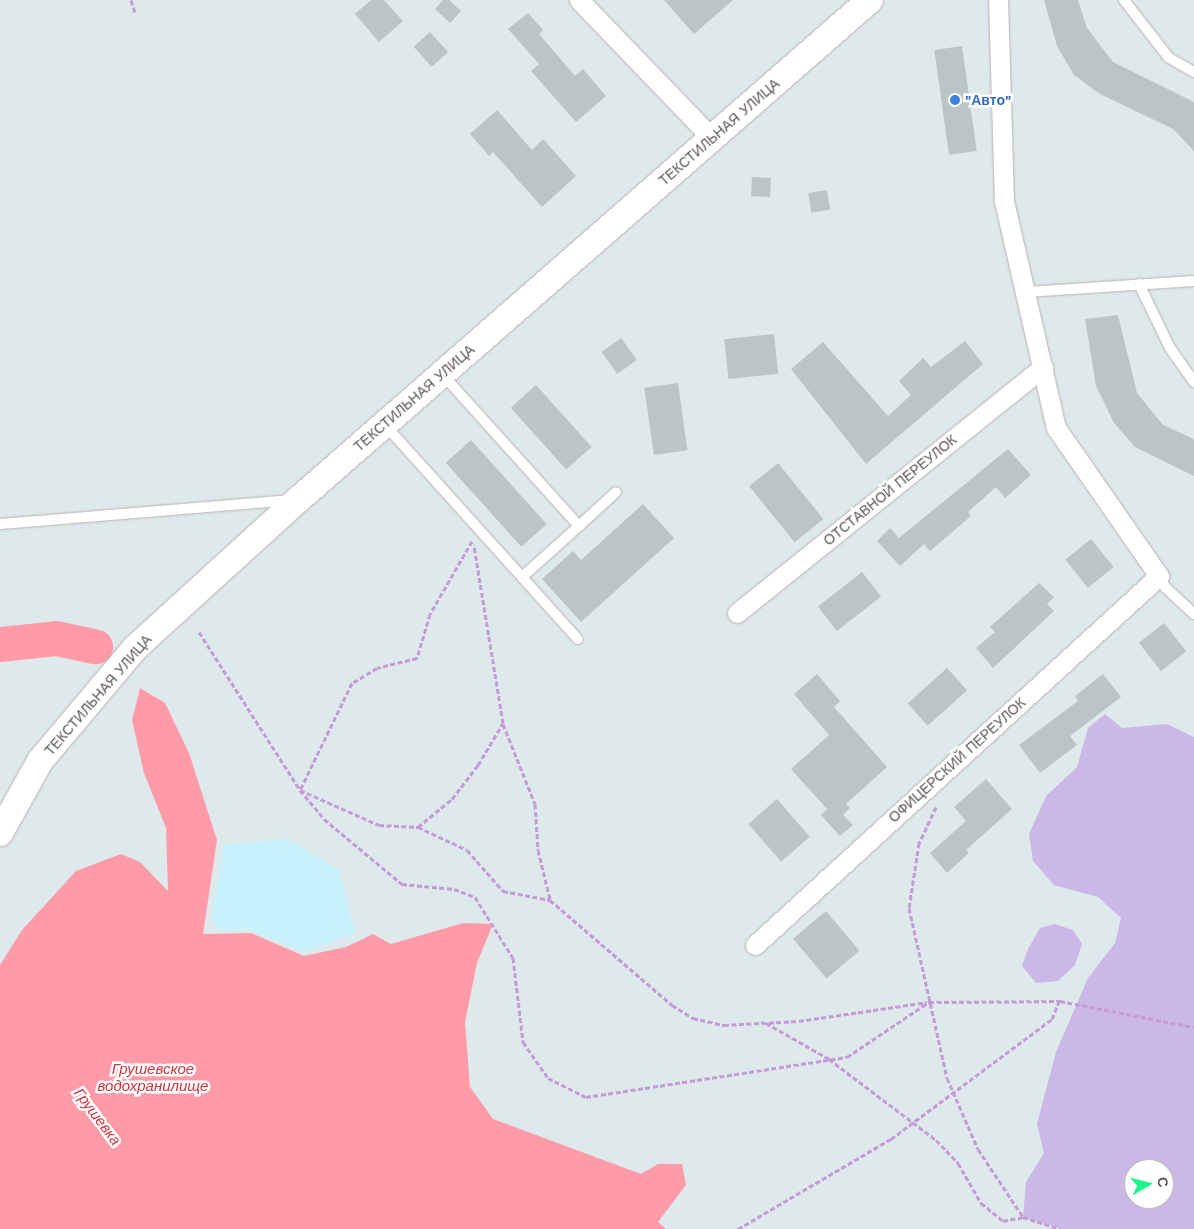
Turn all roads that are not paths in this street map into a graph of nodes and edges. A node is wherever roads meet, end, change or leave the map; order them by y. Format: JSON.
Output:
{"nodes":[{"id":1,"x":579,"y":0,"type":"edge"},
{"id":2,"x":869,"y":0,"type":"edge"},
{"id":3,"x":998,"y":0,"type":"edge"},
{"id":4,"x":1124,"y":0,"type":"edge"},
{"id":5,"x":1194,"y":72,"type":"edge"},
{"id":6,"x":712,"y":138,"type":"junction"},
{"id":7,"x":1194,"y":281,"type":"edge"},
{"id":8,"x":1139,"y":284,"type":"junction"},
{"id":9,"x":1026,"y":292,"type":"junction"},
{"id":10,"x":1043,"y":367,"type":"junction"},
{"id":11,"x":442,"y":374,"type":"junction"},
{"id":12,"x":1194,"y":382,"type":"edge"},
{"id":13,"x":385,"y":424,"type":"junction"},
{"id":14,"x":616,"y":492,"type":"dead end"},
{"id":15,"x":299,"y":499,"type":"junction"},
{"id":16,"x":0,"y":524,"type":"edge"},
{"id":17,"x":579,"y":526,"type":"junction"},
{"id":18,"x":1159,"y":576,"type":"junction"},
{"id":19,"x":522,"y":577,"type":"junction"},
{"id":20,"x":737,"y":613,"type":"dead end"},
{"id":21,"x":1194,"y":614,"type":"edge"},
{"id":22,"x":578,"y":639,"type":"dead end"},
{"id":23,"x":0,"y":833,"type":"edge"},
{"id":24,"x":755,"y":945,"type":"dead end"}],
"edges":[{"from":1,"to":6,"type":"street"},
{"from":2,"to":6,"type":"main road","name":"ТЕКСТИЛЬНАЯ УЛИЦА"},
{"from":3,"to":9,"type":"street"},
{"from":4,"to":5,"type":"lane"},
{"from":6,"to":11,"type":"main road","name":"ТЕКСТИЛЬНАЯ УЛИЦА"},
{"from":7,"to":8,"type":"lane"},
{"from":8,"to":9,"type":"lane"},
{"from":8,"to":12,"type":"lane"},
{"from":9,"to":10,"type":"street"},
{"from":10,"to":18,"type":"street"},
{"from":10,"to":20,"type":"street","name":"ОТСТАВНОЙ ПЕРЕУЛОК"},
{"from":11,"to":13,"type":"main road","name":"ТЕКСТИЛЬНАЯ УЛИЦА"},
{"from":11,"to":17,"type":"lane"},
{"from":13,"to":15,"type":"main road","name":"ТЕКСТИЛЬНАЯ УЛИЦА"},
{"from":13,"to":19,"type":"lane"},
{"from":14,"to":17,"type":"lane"},
{"from":15,"to":16,"type":"lane"},
{"from":15,"to":23,"type":"main road","name":"ТЕКСТИЛЬНАЯ УЛИЦА"},
{"from":17,"to":19,"type":"lane"},
{"from":18,"to":21,"type":"lane"},
{"from":18,"to":24,"type":"street","name":"ОФИЦЕРСКИЙ ПЕРЕУЛОК"},
{"from":19,"to":22,"type":"lane"}]}
